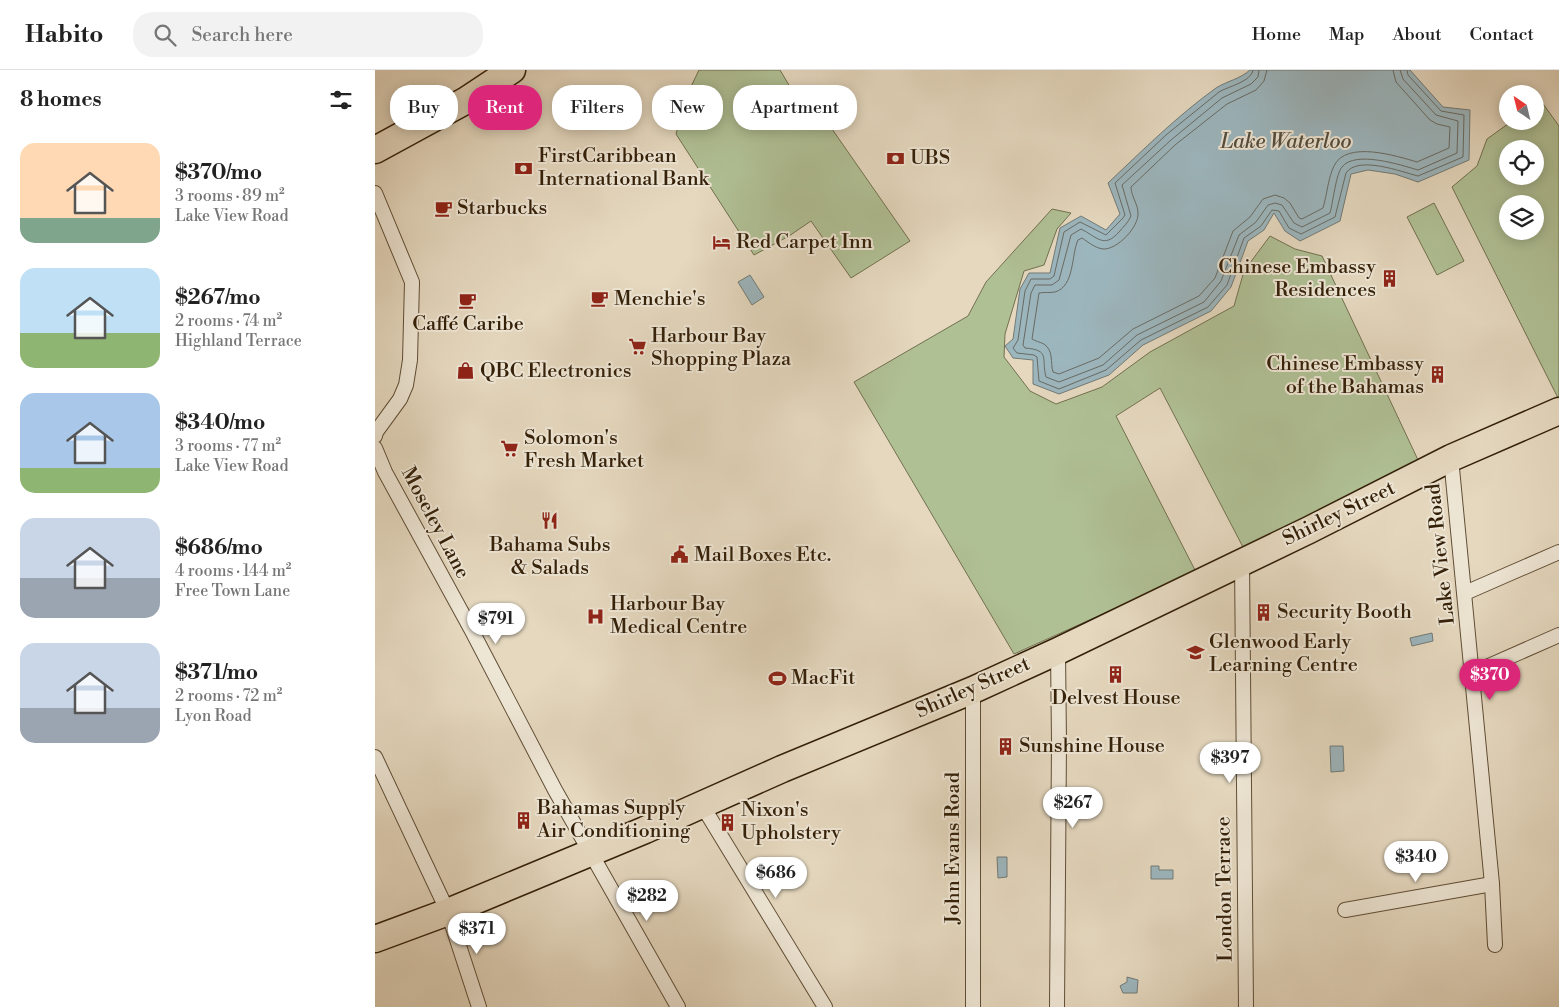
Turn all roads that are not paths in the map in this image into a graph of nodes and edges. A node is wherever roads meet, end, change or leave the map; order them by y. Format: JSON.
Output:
{"nodes":[{"id":1,"x":512,"y":70,"type":"edge"},
{"id":2,"x":375,"y":150,"type":"edge"},
{"id":3,"x":375,"y":193,"type":"edge"},
{"id":4,"x":1559,"y":411,"type":"edge"},
{"id":5,"x":375,"y":436,"type":"edge"},
{"id":6,"x":375,"y":448,"type":"edge"},
{"id":7,"x":1451,"y":458,"type":"junction"},
{"id":8,"x":1559,"y":552,"type":"edge"},
{"id":9,"x":1242,"y":561,"type":"junction"},
{"id":10,"x":1465,"y":593,"type":"junction"},
{"id":11,"x":1559,"y":635,"type":"edge"},
{"id":12,"x":1058,"y":651,"type":"junction"},
{"id":13,"x":1473,"y":673,"type":"junction"},
{"id":14,"x":973,"y":690,"type":"junction"},
{"id":15,"x":375,"y":757,"type":"edge"},
{"id":16,"x":702,"y":805,"type":"junction"},
{"id":17,"x":592,"y":852,"type":"junction"},
{"id":18,"x":1492,"y":884,"type":"junction"},
{"id":19,"x":1345,"y":910,"type":"dead end"},
{"id":20,"x":448,"y":912,"type":"junction"},
{"id":21,"x":375,"y":939,"type":"edge"},
{"id":22,"x":1495,"y":945,"type":"dead end"},
{"id":23,"x":479,"y":1007,"type":"edge"},
{"id":24,"x":678,"y":1007,"type":"edge"},
{"id":25,"x":825,"y":1007,"type":"edge"},
{"id":26,"x":973,"y":1007,"type":"edge"},
{"id":27,"x":1057,"y":1007,"type":"edge"},
{"id":28,"x":1246,"y":1007,"type":"edge"}],
"edges":[{"from":1,"to":2,"type":"highway"},
{"from":3,"to":5,"type":"street"},
{"from":4,"to":7,"type":"highway","name":"Shirley Street"},
{"from":6,"to":17,"type":"street","name":"Moseley Lane"},
{"from":7,"to":9,"type":"highway","name":"Shirley Street"},
{"from":7,"to":10,"type":"street","name":"Lake View Road"},
{"from":8,"to":10,"type":"street"},
{"from":9,"to":12,"type":"highway","name":"Shirley Street"},
{"from":9,"to":28,"type":"street","name":"London Terrace"},
{"from":10,"to":13,"type":"street","name":"Lake View Road"},
{"from":11,"to":13,"type":"street"},
{"from":12,"to":14,"type":"highway","name":"Shirley Street"},
{"from":12,"to":27,"type":"street"},
{"from":13,"to":18,"type":"street","name":"Lake View Road"},
{"from":14,"to":16,"type":"highway","name":"Shirley Street"},
{"from":14,"to":26,"type":"street","name":"John Evans Road"},
{"from":15,"to":20,"type":"street"},
{"from":16,"to":17,"type":"highway","name":"Shirley Street"},
{"from":16,"to":25,"type":"street"},
{"from":17,"to":20,"type":"highway","name":"Shirley Street"},
{"from":17,"to":24,"type":"street","name":"Moseley Lane"},
{"from":18,"to":19,"type":"street"},
{"from":18,"to":22,"type":"street","name":"Lake View Road"},
{"from":20,"to":21,"type":"highway","name":"Shirley Street"},
{"from":20,"to":23,"type":"street"}]}
